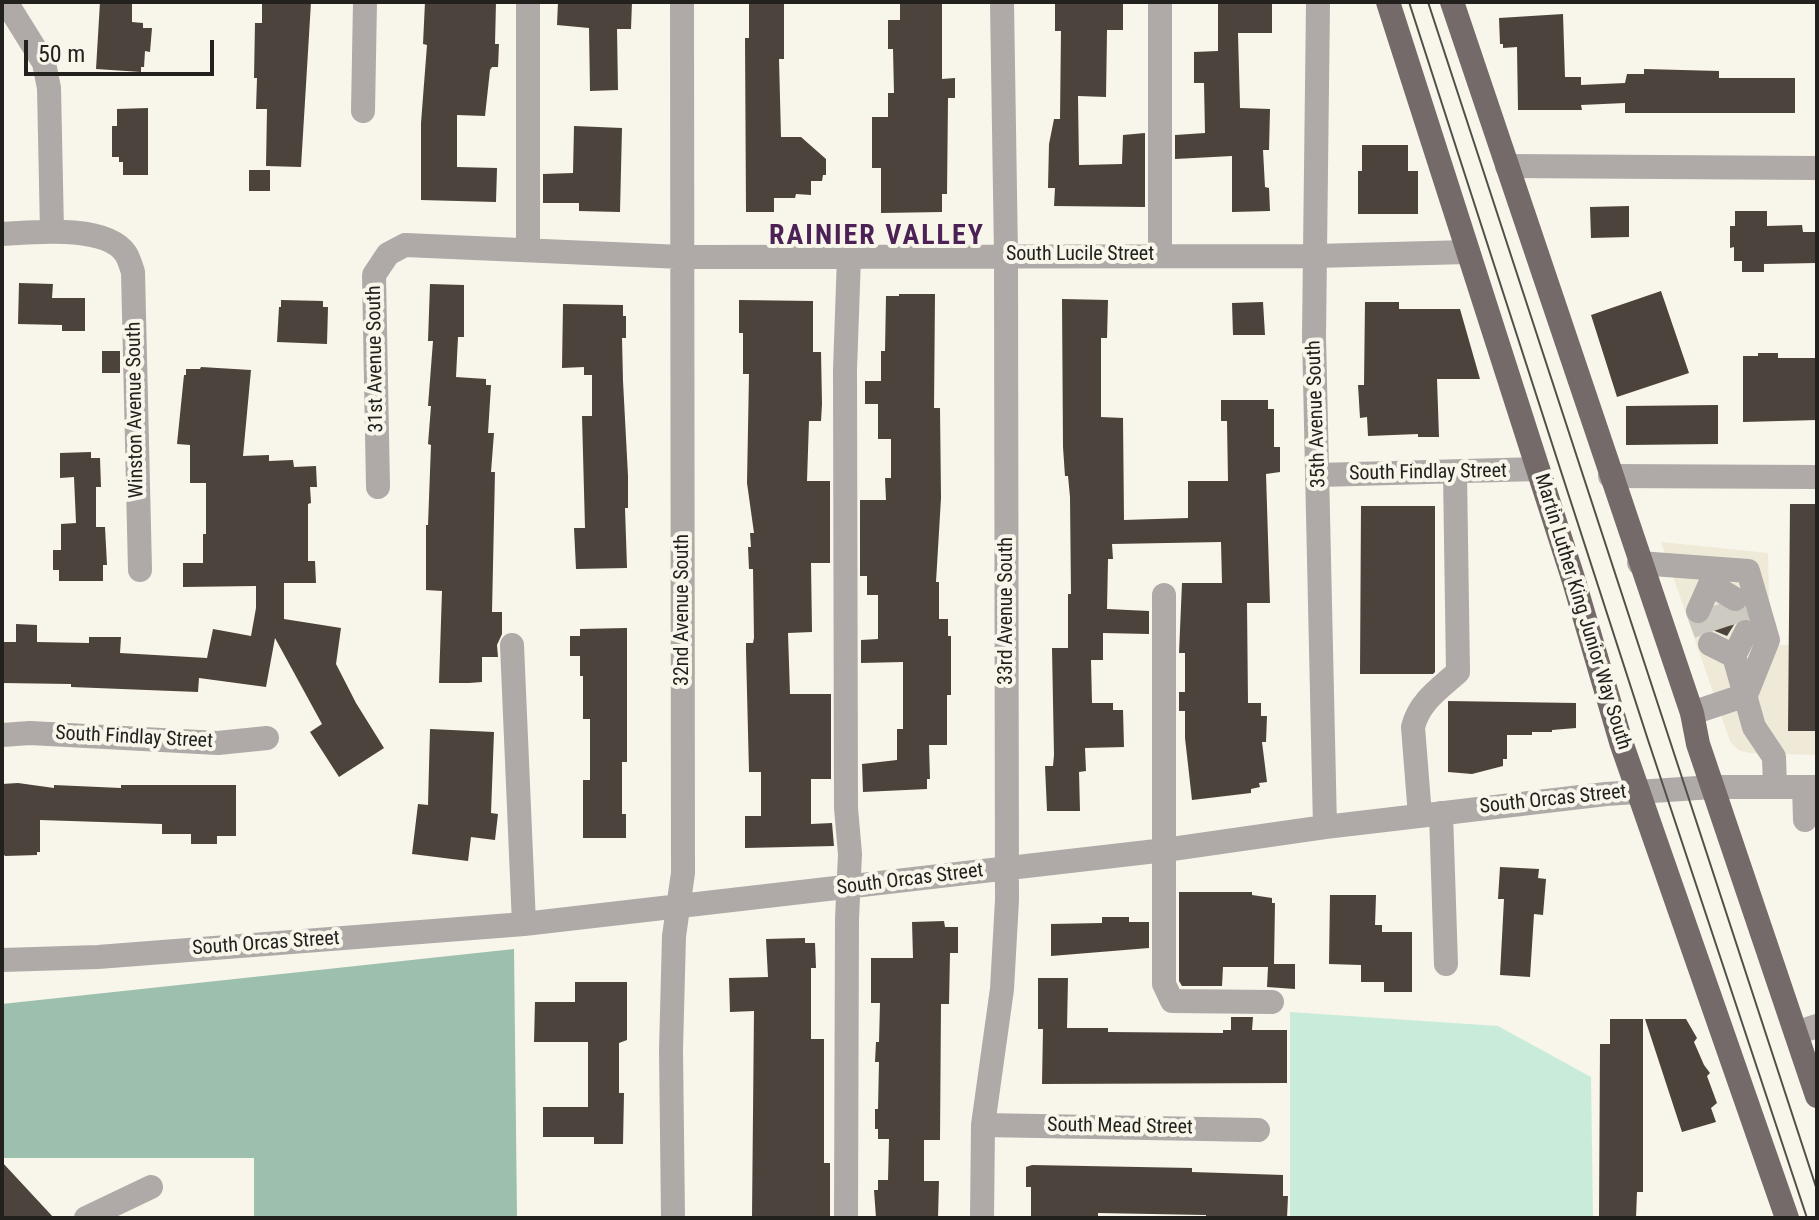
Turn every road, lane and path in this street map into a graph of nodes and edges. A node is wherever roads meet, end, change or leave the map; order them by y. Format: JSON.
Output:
{"nodes":[{"id":1,"x":6,"y":2,"type":"edge"},
{"id":2,"x":365,"y":2,"type":"edge"},
{"id":3,"x":528,"y":2,"type":"edge"},
{"id":4,"x":682,"y":2,"type":"edge"},
{"id":5,"x":1002,"y":2,"type":"edge"},
{"id":6,"x":1160,"y":2,"type":"edge"},
{"id":7,"x":1318,"y":2,"type":"edge"},
{"id":8,"x":1388,"y":2,"type":"edge"},
{"id":9,"x":1452,"y":2,"type":"edge"},
{"id":10,"x":363,"y":111,"type":"dead end"},
{"id":11,"x":1507,"y":166,"type":"junction"},
{"id":12,"x":1817,"y":168,"type":"edge"},
{"id":13,"x":52,"y":231,"type":"junction"},
{"id":14,"x":2,"y":234,"type":"edge"},
{"id":15,"x":405,"y":245,"type":"joint"},
{"id":16,"x":528,"y":249,"type":"junction"},
{"id":17,"x":1468,"y":252,"type":"junction"},
{"id":18,"x":1006,"y":255,"type":"junction"},
{"id":19,"x":1160,"y":255,"type":"junction"},
{"id":20,"x":1315,"y":256,"type":"junction"},
{"id":21,"x":682,"y":257,"type":"junction"},
{"id":22,"x":849,"y":257,"type":"junction"},
{"id":23,"x":1538,"y":469,"type":"junction"},
{"id":24,"x":1455,"y":473,"type":"junction"},
{"id":25,"x":1319,"y":475,"type":"junction"},
{"id":26,"x":1610,"y":476,"type":"junction"},
{"id":27,"x":1817,"y":477,"type":"edge"},
{"id":28,"x":378,"y":487,"type":"dead end"},
{"id":29,"x":1639,"y":563,"type":"junction"},
{"id":30,"x":140,"y":570,"type":"dead end"},
{"id":31,"x":1164,"y":595,"type":"dead end"},
{"id":32,"x":1729,"y":642,"type":"tunnel mouth"},
{"id":33,"x":512,"y":645,"type":"dead end"},
{"id":34,"x":1746,"y":695,"type":"junction"},
{"id":35,"x":1692,"y":713,"type":"junction"},
{"id":36,"x":2,"y":735,"type":"edge"},
{"id":37,"x":267,"y":738,"type":"dead end"},
{"id":38,"x":1713,"y":787,"type":"junction"},
{"id":39,"x":1775,"y":787,"type":"junction"},
{"id":40,"x":1810,"y":787,"type":"edge"},
{"id":41,"x":1638,"y":791,"type":"junction"},
{"id":42,"x":1430,"y":814,"type":"junction"},
{"id":43,"x":1805,"y":820,"type":"dead end"},
{"id":44,"x":1325,"y":827,"type":"junction"},
{"id":45,"x":1165,"y":850,"type":"junction"},
{"id":46,"x":1007,"y":868,"type":"junction"},
{"id":47,"x":849,"y":887,"type":"junction"},
{"id":48,"x":680,"y":905,"type":"junction"},
{"id":49,"x":524,"y":924,"type":"junction"},
{"id":50,"x":2,"y":960,"type":"edge"},
{"id":51,"x":1446,"y":964,"type":"dead end"},
{"id":52,"x":1272,"y":1002,"type":"dead end"},
{"id":53,"x":1807,"y":1030,"type":"edge"},
{"id":54,"x":1817,"y":1096,"type":"edge"},
{"id":55,"x":983,"y":1125,"type":"junction"},
{"id":56,"x":1258,"y":1130,"type":"dead end"},
{"id":57,"x":151,"y":1187,"type":"dead end"},
{"id":58,"x":86,"y":1218,"type":"edge"},
{"id":59,"x":673,"y":1218,"type":"edge"},
{"id":60,"x":846,"y":1218,"type":"edge"},
{"id":61,"x":982,"y":1218,"type":"edge"},
{"id":62,"x":1787,"y":1218,"type":"edge"}],
"edges":[{"from":1,"to":13,"type":"street"},
{"from":2,"to":10,"type":"street"},
{"from":3,"to":16,"type":"street"},
{"from":4,"to":21,"type":"street","name":"32nd Avenue South"},
{"from":5,"to":18,"type":"street","name":"33rd Avenue South"},
{"from":6,"to":19,"type":"street"},
{"from":7,"to":20,"type":"street","name":"35th Avenue South"},
{"from":8,"to":17,"type":"main road","name":"Martin Luther King Junior Way South"},
{"from":9,"to":11,"type":"main road"},
{"from":11,"to":12,"type":"street"},
{"from":11,"to":26,"type":"main road"},
{"from":13,"to":14,"type":"street"},
{"from":13,"to":30,"type":"street","name":"Winston Avenue South"},
{"from":15,"to":16,"type":"street","name":"South Lucile Street"},
{"from":15,"to":28,"type":"street","name":"31st Avenue South"},
{"from":16,"to":21,"type":"street","name":"South Lucile Street"},
{"from":17,"to":20,"type":"street","name":"South Lucile Street"},
{"from":17,"to":23,"type":"main road","name":"Martin Luther King Junior Way South"},
{"from":18,"to":19,"type":"street","name":"South Lucile Street"},
{"from":18,"to":22,"type":"street","name":"South Lucile Street"},
{"from":18,"to":46,"type":"street","name":"33rd Avenue South"},
{"from":19,"to":20,"type":"street","name":"South Lucile Street"},
{"from":20,"to":25,"type":"street","name":"35th Avenue South"},
{"from":21,"to":22,"type":"street","name":"South Lucile Street"},
{"from":21,"to":48,"type":"street","name":"32nd Avenue South"},
{"from":22,"to":47,"type":"street"},
{"from":23,"to":24,"type":"street","name":"South Findlay Street"},
{"from":23,"to":41,"type":"main road","name":"Martin Luther King Junior Way South"},
{"from":24,"to":25,"type":"street","name":"South Findlay Street"},
{"from":24,"to":42,"type":"street"},
{"from":25,"to":44,"type":"street","name":"35th Avenue South"},
{"from":26,"to":27,"type":"street"},
{"from":26,"to":29,"type":"main road"},
{"from":29,"to":34,"type":"street"},
{"from":29,"to":35,"type":"main road"},
{"from":31,"to":45,"type":"street"},
{"from":32,"to":34,"type":"street"},
{"from":33,"to":49,"type":"street"},
{"from":34,"to":35,"type":"street"},
{"from":34,"to":39,"type":"street"},
{"from":35,"to":38,"type":"main road"},
{"from":36,"to":37,"type":"street","name":"South Findlay Street"},
{"from":38,"to":39,"type":"street","name":"South Orcas Street"},
{"from":38,"to":41,"type":"street","name":"South Orcas Street"},
{"from":38,"to":53,"type":"main road"},
{"from":39,"to":40,"type":"street","name":"South Orcas Street"},
{"from":40,"to":43,"type":"street"},
{"from":41,"to":42,"type":"street","name":"South Orcas Street"},
{"from":41,"to":62,"type":"main road","name":"Martin Luther King Junior Way South"},
{"from":42,"to":44,"type":"street","name":"South Orcas Street"},
{"from":42,"to":51,"type":"street"},
{"from":44,"to":45,"type":"street","name":"South Orcas Street"},
{"from":45,"to":46,"type":"street","name":"South Orcas Street"},
{"from":45,"to":52,"type":"street"},
{"from":46,"to":47,"type":"street","name":"South Orcas Street"},
{"from":46,"to":55,"type":"street","name":"33rd Avenue South"},
{"from":47,"to":48,"type":"street","name":"South Orcas Street"},
{"from":47,"to":60,"type":"street"},
{"from":48,"to":49,"type":"street","name":"South Orcas Street"},
{"from":48,"to":59,"type":"street","name":"32nd Avenue South"},
{"from":49,"to":50,"type":"street","name":"South Orcas Street"},
{"from":53,"to":54,"type":"main road"},
{"from":55,"to":56,"type":"street","name":"South Mead Street"},
{"from":55,"to":61,"type":"street","name":"33rd Avenue South"},
{"from":57,"to":58,"type":"street"}]}
